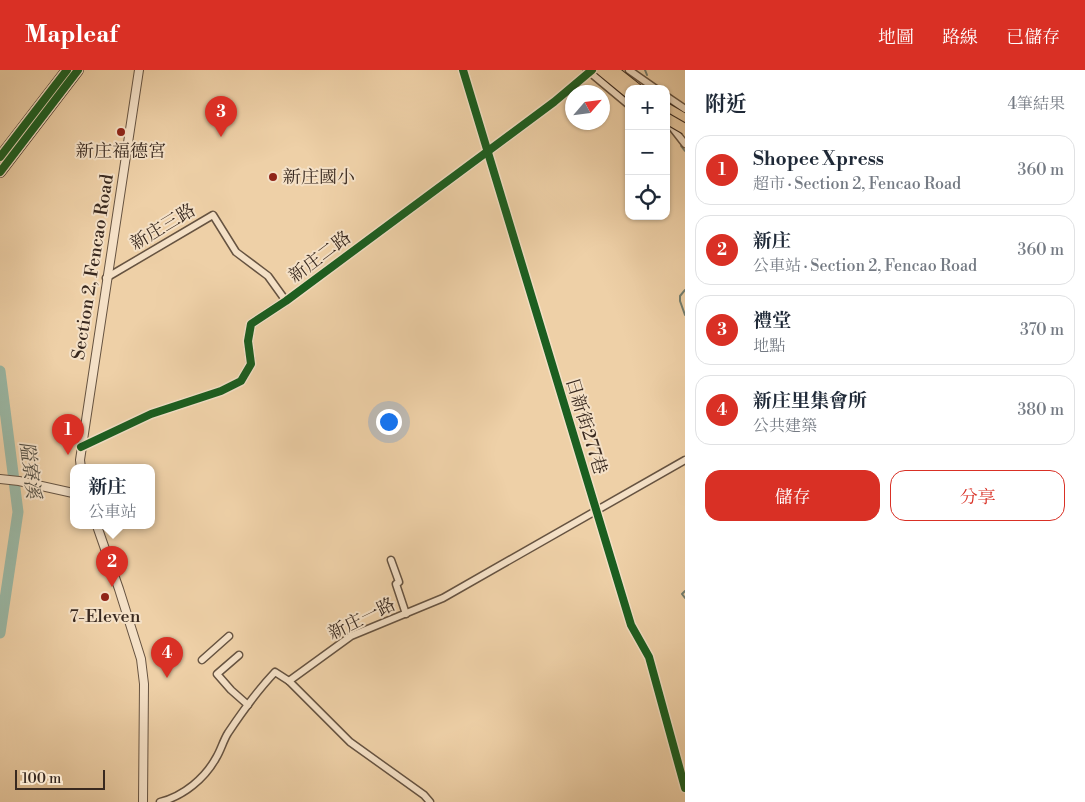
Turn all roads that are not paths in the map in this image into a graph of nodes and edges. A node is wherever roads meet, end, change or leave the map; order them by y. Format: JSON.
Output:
{"nodes":[{"id":1,"x":67,"y":70,"type":"edge"},
{"id":2,"x":78,"y":70,"type":"edge"},
{"id":3,"x":139,"y":70,"type":"edge"},
{"id":4,"x":463,"y":70,"type":"edge"},
{"id":5,"x":601,"y":70,"type":"edge"},
{"id":6,"x":613,"y":70,"type":"edge"},
{"id":7,"x":629,"y":70,"type":"edge"},
{"id":8,"x":590,"y":71,"type":"edge"},
{"id":9,"x":640,"y":85,"type":"edge"},
{"id":10,"x":625,"y":90,"type":"edge"},
{"id":11,"x":670,"y":99,"type":"edge"},
{"id":12,"x":625,"y":102,"type":"edge"},
{"id":13,"x":47,"y":103,"type":"junction"},
{"id":14,"x":685,"y":109,"type":"edge"},
{"id":15,"x":670,"y":110,"type":"edge"},
{"id":16,"x":685,"y":119,"type":"edge"},
{"id":17,"x":670,"y":122,"type":"edge"},
{"id":18,"x":668,"y":130,"type":"edge"},
{"id":19,"x":684,"y":138,"type":"edge"},
{"id":20,"x":487,"y":152,"type":"junction"},
{"id":21,"x":0,"y":157,"type":"edge"},
{"id":22,"x":0,"y":172,"type":"edge"},
{"id":23,"x":106,"y":278,"type":"junction"},
{"id":24,"x":286,"y":301,"type":"junction"},
{"id":25,"x":82,"y":447,"type":"junction"},
{"id":26,"x":685,"y":460,"type":"edge"},
{"id":27,"x":80,"y":464,"type":"edge"},
{"id":28,"x":0,"y":479,"type":"edge"},
{"id":29,"x":70,"y":492,"type":"edge"},
{"id":30,"x":596,"y":510,"type":"junction"},
{"id":31,"x":98,"y":529,"type":"edge"},
{"id":32,"x":391,"y":560,"type":"dead end"},
{"id":33,"x":406,"y":614,"type":"junction"},
{"id":34,"x":229,"y":636,"type":"dead end"},
{"id":35,"x":239,"y":655,"type":"dead end"},
{"id":36,"x":202,"y":660,"type":"dead end"},
{"id":37,"x":289,"y":681,"type":"junction"},
{"id":38,"x":248,"y":705,"type":"junction"},
{"id":39,"x":685,"y":788,"type":"edge"},
{"id":40,"x":424,"y":799,"type":"edge"},
{"id":41,"x":143,"y":802,"type":"edge"},
{"id":42,"x":160,"y":802,"type":"edge"},
{"id":43,"x":430,"y":802,"type":"edge"}],
"edges":[{"from":1,"to":13,"type":"main road"},
{"from":2,"to":13,"type":"main road"},
{"from":3,"to":23,"type":"street","name":"Section 2, Fencao Road"},
{"from":4,"to":20,"type":"street","name":"日新街277巷"},
{"from":5,"to":10,"type":"main road"},
{"from":6,"to":9,"type":"main road"},
{"from":7,"to":9,"type":"street"},
{"from":8,"to":12,"type":"street"},
{"from":8,"to":20,"type":"street","name":"新庄二路"},
{"from":11,"to":14,"type":"street"},
{"from":13,"to":21,"type":"main road"},
{"from":13,"to":22,"type":"main road"},
{"from":15,"to":16,"type":"main road"},
{"from":17,"to":19,"type":"main road","bridge":true},
{"from":18,"to":19,"type":"street"},
{"from":20,"to":24,"type":"street","name":"新庄二路"},
{"from":20,"to":30,"type":"street","name":"日新街277巷"},
{"from":23,"to":24,"type":"street","name":"新庄三路"},
{"from":23,"to":25,"type":"street","name":"Section 2, Fencao Road"},
{"from":24,"to":25,"type":"street","name":"新庄二路"},
{"from":25,"to":27,"type":"street","name":"Section 2, Fencao Road"},
{"from":26,"to":30,"type":"street","name":"新庄一路"},
{"from":28,"to":29,"type":"street"},
{"from":30,"to":33,"type":"street","name":"新庄一路"},
{"from":30,"to":39,"type":"street","name":"日新街277巷"},
{"from":31,"to":41,"type":"street"},
{"from":32,"to":33,"type":"street"},
{"from":33,"to":37,"type":"street","name":"新庄一路"},
{"from":34,"to":36,"type":"street"},
{"from":35,"to":38,"type":"street"},
{"from":37,"to":38,"type":"street"},
{"from":37,"to":40,"type":"street"},
{"from":38,"to":42,"type":"street"},
{"from":40,"to":43,"type":"street"}]}
